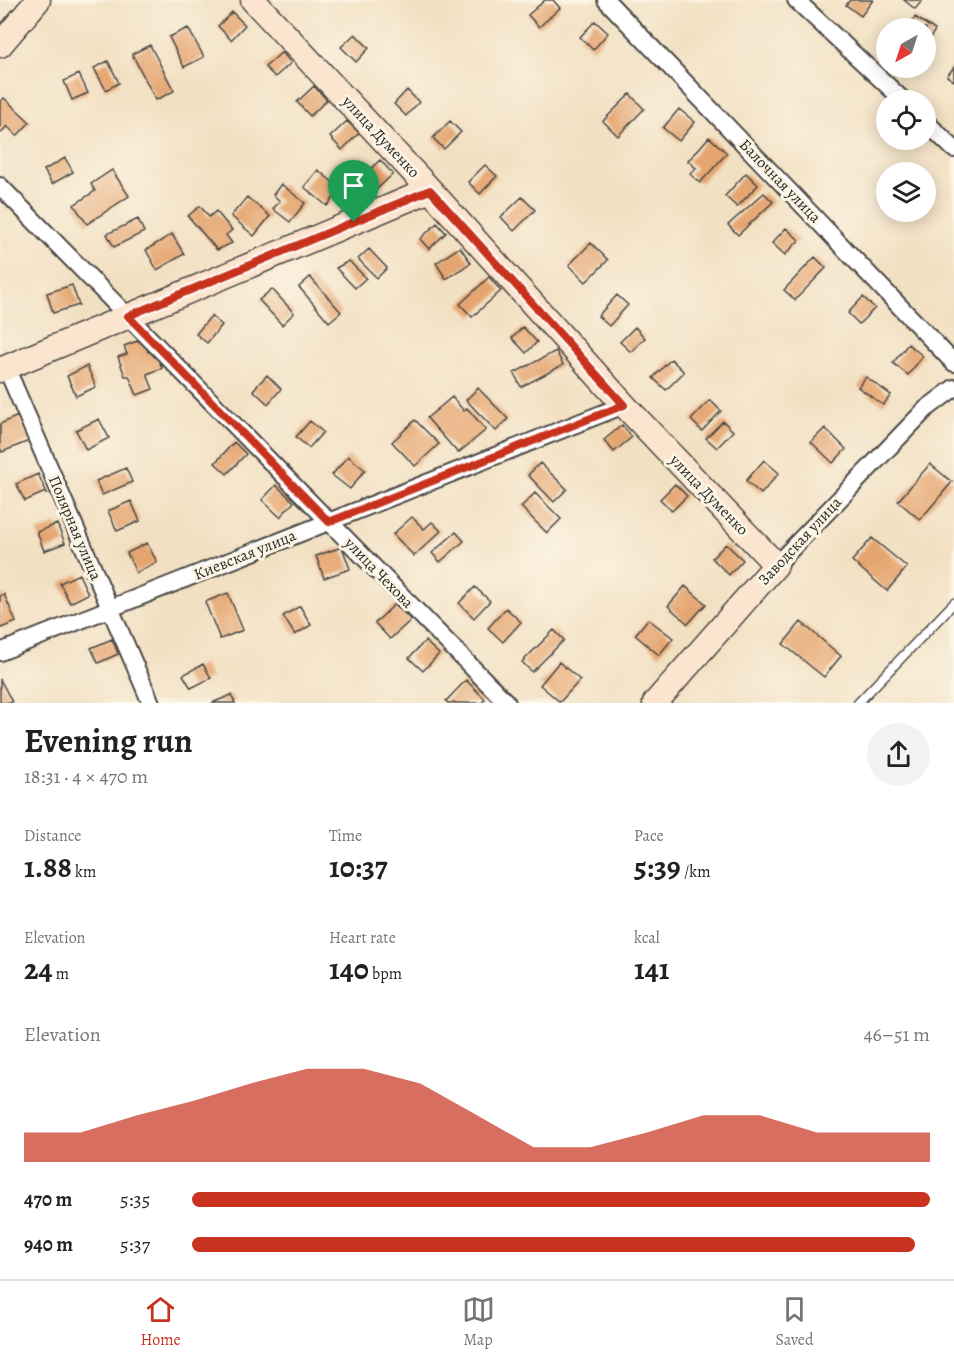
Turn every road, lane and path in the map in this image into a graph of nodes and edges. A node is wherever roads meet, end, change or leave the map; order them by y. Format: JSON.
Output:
{"nodes":[{"id":1,"x":38,"y":0,"type":"edge"},
{"id":2,"x":253,"y":0,"type":"edge"},
{"id":3,"x":606,"y":0,"type":"edge"},
{"id":4,"x":796,"y":0,"type":"edge"},
{"id":5,"x":0,"y":45,"type":"edge"},
{"id":6,"x":892,"y":90,"type":"edge"},
{"id":7,"x":936,"y":132,"type":"edge"},
{"id":8,"x":954,"y":149,"type":"edge"},
{"id":9,"x":0,"y":186,"type":"edge"},
{"id":10,"x":430,"y":190,"type":"junction"},
{"id":11,"x":128,"y":316,"type":"junction"},
{"id":12,"x":2,"y":363,"type":"edge"},
{"id":13,"x":954,"y":363,"type":"edge"},
{"id":14,"x":954,"y":388,"type":"edge"},
{"id":15,"x":624,"y":405,"type":"junction"},
{"id":16,"x":329,"y":522,"type":"junction"},
{"id":17,"x":776,"y":565,"type":"junction"},
{"id":18,"x":954,"y":603,"type":"edge"},
{"id":19,"x":110,"y":608,"type":"junction"},
{"id":20,"x":0,"y":652,"type":"edge"},
{"id":21,"x":151,"y":703,"type":"edge"},
{"id":22,"x":507,"y":703,"type":"edge"},
{"id":23,"x":655,"y":703,"type":"edge"},
{"id":24,"x":858,"y":703,"type":"edge"}],
"edges":[{"from":1,"to":5,"type":"street"},
{"from":2,"to":10,"type":"street","name":"улица Думенко"},
{"from":3,"to":13,"type":"street","name":"Балочная улица"},
{"from":4,"to":6,"type":"street"},
{"from":7,"to":8,"type":"street"},
{"from":9,"to":11,"type":"street","name":"улица Чехова"},
{"from":10,"to":11,"type":"street"},
{"from":10,"to":15,"type":"street","name":"улица Думенко"},
{"from":11,"to":12,"type":"street"},
{"from":11,"to":16,"type":"street","name":"улица Чехова"},
{"from":12,"to":19,"type":"street","name":"Полярная улица"},
{"from":14,"to":17,"type":"street","name":"Заводская улица"},
{"from":15,"to":16,"type":"street","name":"Киевская улица"},
{"from":15,"to":17,"type":"street","name":"улица Думенко"},
{"from":16,"to":19,"type":"street","name":"Киевская улица"},
{"from":16,"to":22,"type":"street","name":"улица Чехова"},
{"from":17,"to":23,"type":"street","name":"Заводская улица"},
{"from":18,"to":24,"type":"lane"},
{"from":19,"to":20,"type":"street","name":"Киевская улица"},
{"from":19,"to":21,"type":"street","name":"Полярная улица"}]}
